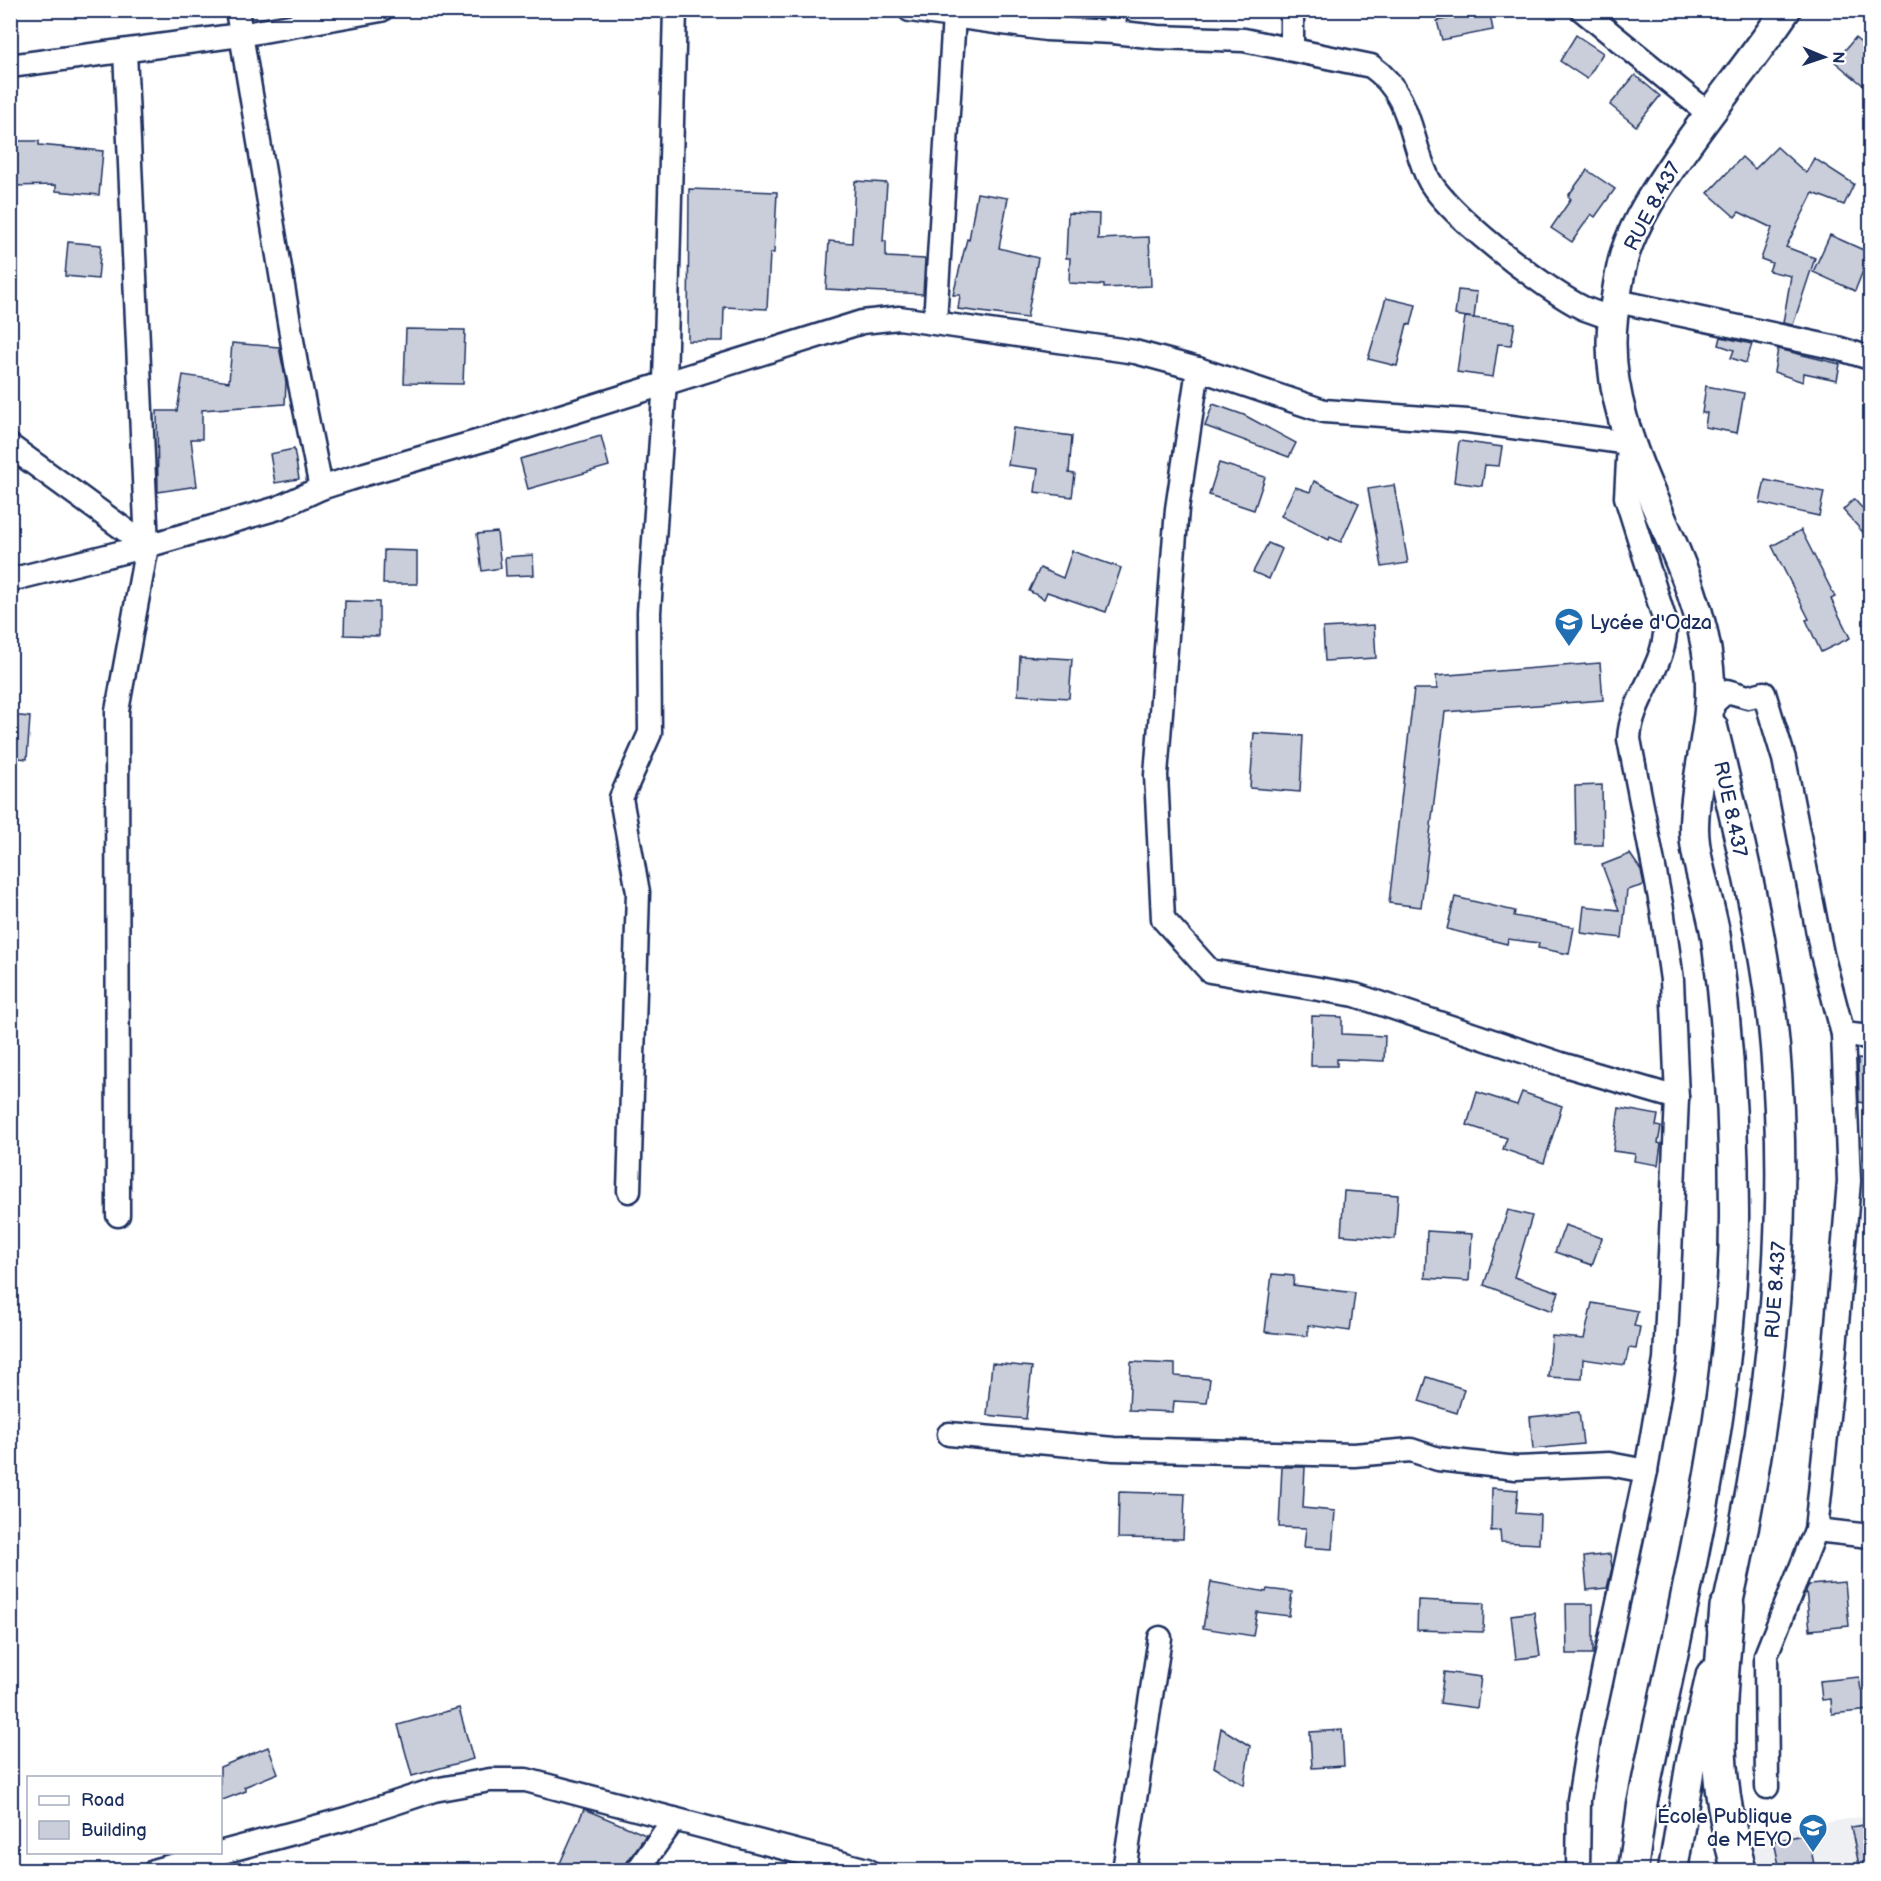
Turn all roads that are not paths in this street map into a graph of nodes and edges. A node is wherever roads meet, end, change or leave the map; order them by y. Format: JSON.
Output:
{"nodes":[{"id":1,"x":237,"y":10,"type":"edge"},
{"id":2,"x":675,"y":10,"type":"edge"},
{"id":3,"x":910,"y":10,"type":"edge"},
{"id":4,"x":1292,"y":10,"type":"edge"},
{"id":5,"x":1582,"y":10,"type":"edge"},
{"id":6,"x":1786,"y":10,"type":"edge"},
{"id":7,"x":379,"y":11,"type":"edge"},
{"id":8,"x":954,"y":16,"type":"junction"},
{"id":9,"x":1114,"y":21,"type":"edge"},
{"id":10,"x":240,"y":35,"type":"junction"},
{"id":11,"x":1292,"y":49,"type":"junction"},
{"id":12,"x":125,"y":51,"type":"junction"},
{"id":13,"x":10,"y":66,"type":"edge"},
{"id":14,"x":1708,"y":113,"type":"junction"},
{"id":15,"x":1615,"y":310,"type":"junction"},
{"id":16,"x":936,"y":321,"type":"junction"},
{"id":17,"x":1870,"y":358,"type":"edge"},
{"id":18,"x":1198,"y":369,"type":"junction"},
{"id":19,"x":665,"y":382,"type":"junction"},
{"id":20,"x":1629,"y":443,"type":"junction"},
{"id":21,"x":10,"y":446,"type":"edge"},
{"id":22,"x":321,"y":488,"type":"junction"},
{"id":23,"x":147,"y":546,"type":"junction"},
{"id":24,"x":10,"y":580,"type":"edge"},
{"id":25,"x":1708,"y":707,"type":"junction"},
{"id":26,"x":1844,"y":1034,"type":"junction"},
{"id":27,"x":1870,"y":1037,"type":"edge"},
{"id":28,"x":1677,"y":1098,"type":"junction"},
{"id":29,"x":629,"y":1191,"type":"dead end"},
{"id":30,"x":118,"y":1215,"type":"dead end"},
{"id":31,"x":949,"y":1434,"type":"dead end"},
{"id":32,"x":1646,"y":1471,"type":"junction"},
{"id":33,"x":1816,"y":1530,"type":"junction"},
{"id":34,"x":1870,"y":1536,"type":"edge"},
{"id":35,"x":1727,"y":1607,"type":"junction"},
{"id":36,"x":1160,"y":1638,"type":"dead end"},
{"id":37,"x":1691,"y":1761,"type":"junction"},
{"id":38,"x":1767,"y":1787,"type":"dead end"},
{"id":39,"x":674,"y":1819,"type":"junction"},
{"id":40,"x":222,"y":1852,"type":"edge"},
{"id":41,"x":215,"y":1854,"type":"edge"},
{"id":42,"x":156,"y":1870,"type":"edge"},
{"id":43,"x":638,"y":1870,"type":"edge"},
{"id":44,"x":867,"y":1870,"type":"edge"},
{"id":45,"x":1124,"y":1870,"type":"edge"},
{"id":46,"x":1578,"y":1870,"type":"edge"},
{"id":47,"x":1633,"y":1870,"type":"edge"},
{"id":48,"x":1673,"y":1870,"type":"edge"},
{"id":49,"x":1691,"y":1870,"type":"edge"},
{"id":50,"x":1739,"y":1870,"type":"edge"}],
"edges":[{"from":1,"to":10,"type":"street"},
{"from":2,"to":19,"type":"street"},
{"from":3,"to":8,"type":"street"},
{"from":4,"to":11,"type":"street"},
{"from":5,"to":14,"type":"street"},
{"from":6,"to":14,"type":"main road","name":"RUE 8.437"},
{"from":7,"to":10,"type":"street"},
{"from":8,"to":9,"type":"street"},
{"from":8,"to":16,"type":"street"},
{"from":9,"to":11,"type":"street"},
{"from":10,"to":12,"type":"street"},
{"from":10,"to":22,"type":"street"},
{"from":11,"to":15,"type":"street"},
{"from":12,"to":13,"type":"street"},
{"from":12,"to":23,"type":"street"},
{"from":14,"to":15,"type":"main road","name":"RUE 8.437"},
{"from":15,"to":17,"type":"street"},
{"from":15,"to":20,"type":"main road","name":"RUE 8.437"},
{"from":16,"to":18,"type":"street"},
{"from":16,"to":19,"type":"street"},
{"from":18,"to":20,"type":"street"},
{"from":18,"to":28,"type":"street"},
{"from":19,"to":22,"type":"street"},
{"from":19,"to":29,"type":"street"},
{"from":20,"to":25,"type":"main road","name":"RUE 8.437"},
{"from":20,"to":28,"type":"street"},
{"from":21,"to":23,"type":"street"},
{"from":22,"to":23,"type":"street"},
{"from":23,"to":24,"type":"street"},
{"from":23,"to":30,"type":"street"},
{"from":25,"to":26,"type":"street"},
{"from":25,"to":35,"type":"main road","name":"RUE 8.437"},
{"from":25,"to":47,"type":"main road","name":"RUE 8.437"},
{"from":26,"to":27,"type":"street"},
{"from":26,"to":33,"type":"street"},
{"from":28,"to":32,"type":"street"},
{"from":31,"to":32,"type":"street"},
{"from":32,"to":46,"type":"street"},
{"from":33,"to":34,"type":"street"},
{"from":33,"to":38,"type":"street"},
{"from":35,"to":37,"type":"main road","name":"RUE 8.437"},
{"from":35,"to":50,"type":"highway"},
{"from":36,"to":45,"type":"street"},
{"from":37,"to":48,"type":"main road","name":"RUE 8.437"},
{"from":37,"to":49,"type":"main road"},
{"from":39,"to":40,"type":"street"},
{"from":39,"to":43,"type":"street"},
{"from":39,"to":44,"type":"street"},
{"from":41,"to":42,"type":"street"}]}
